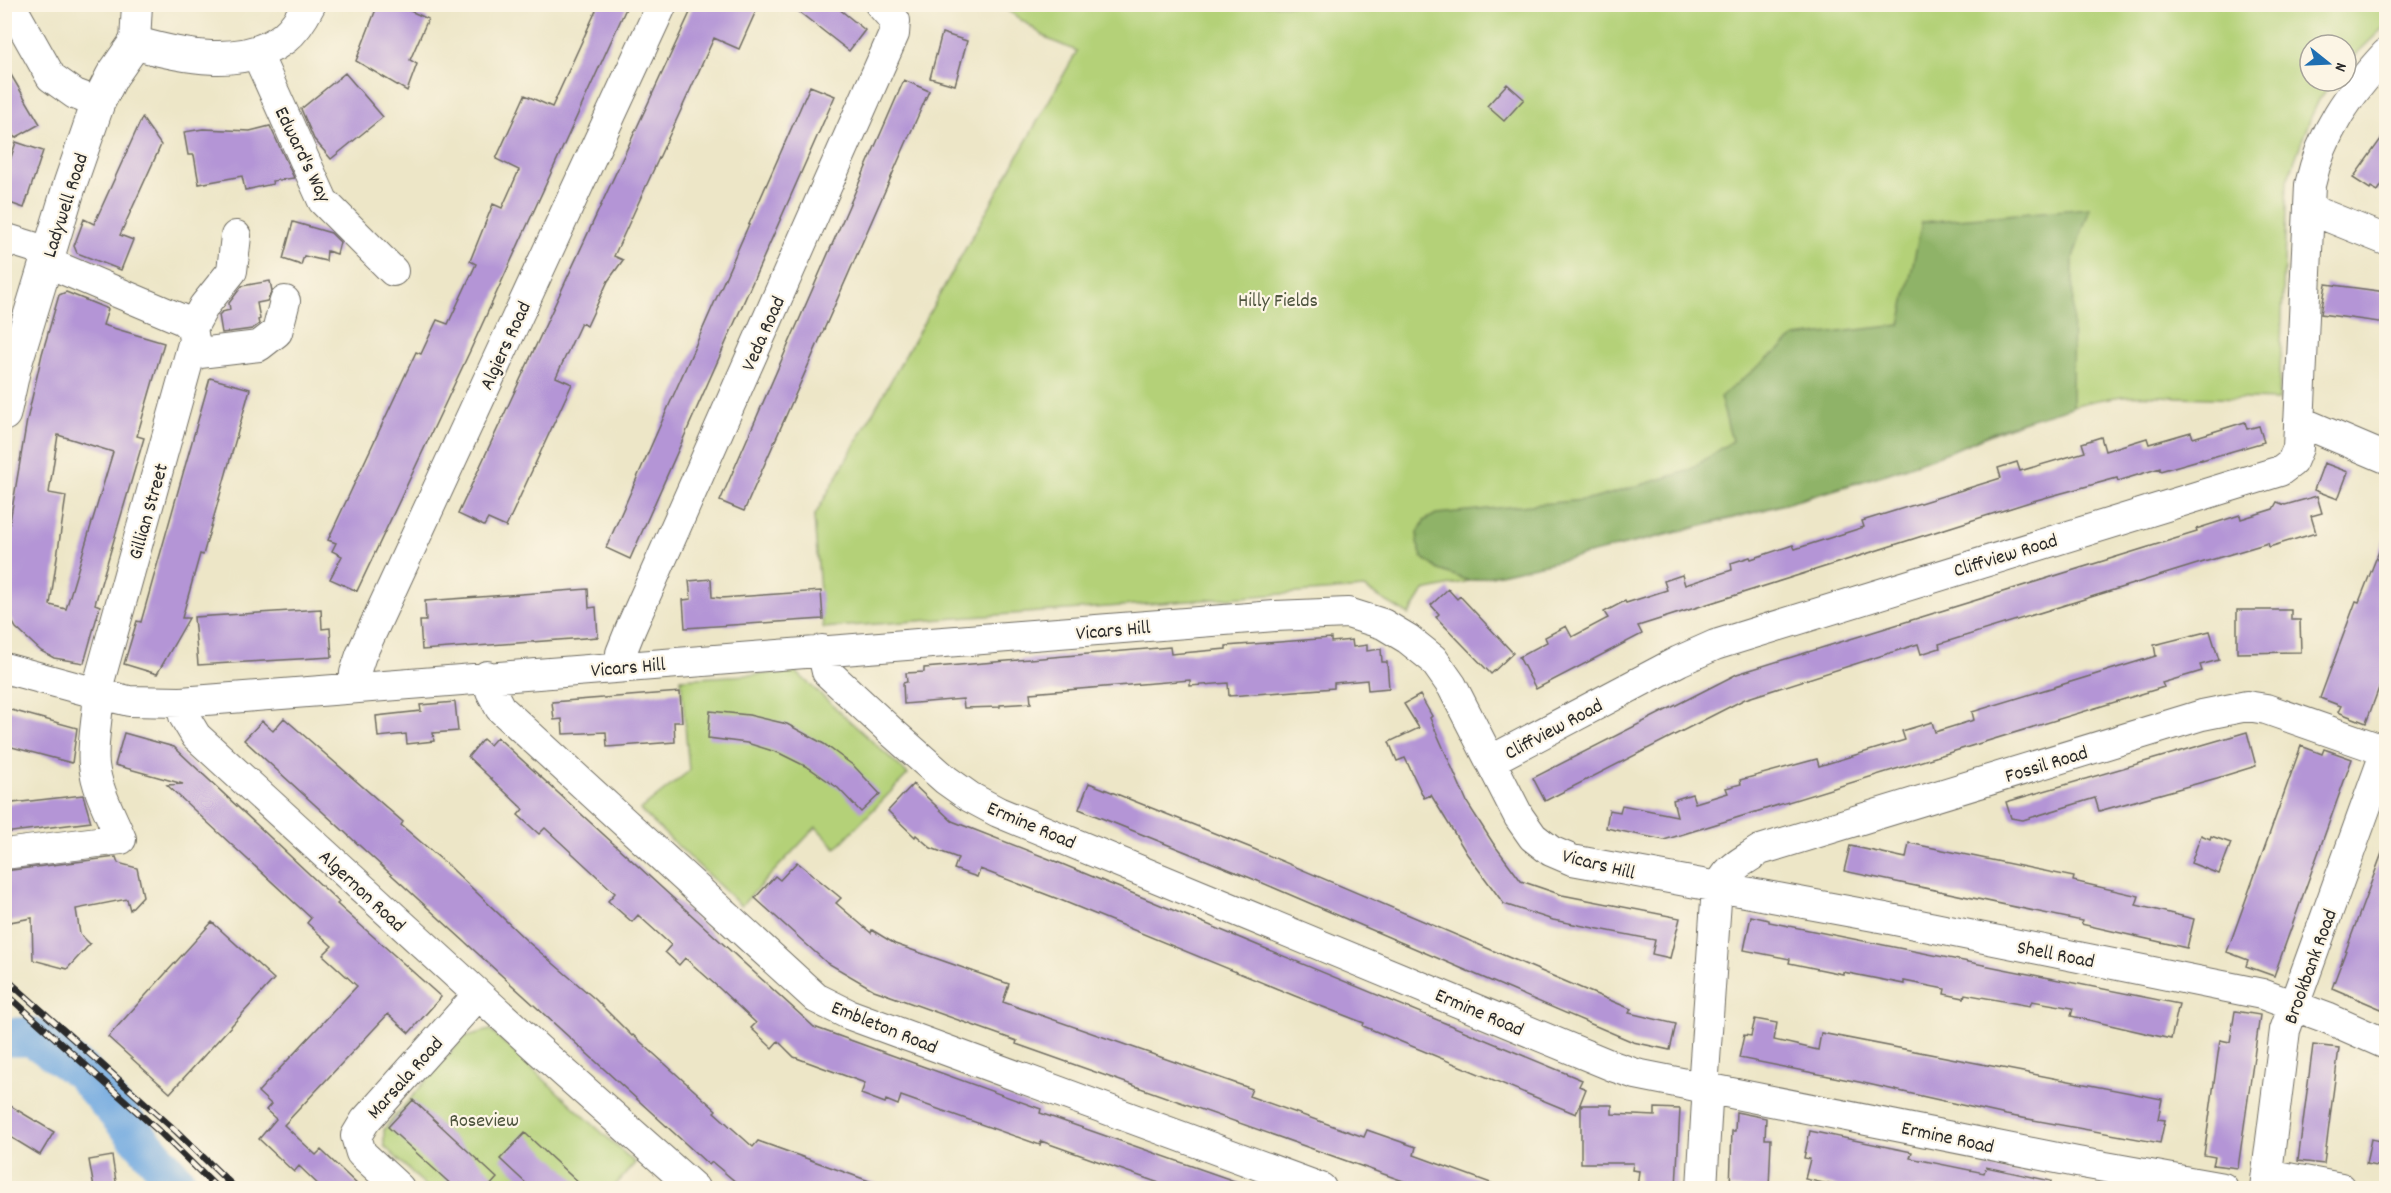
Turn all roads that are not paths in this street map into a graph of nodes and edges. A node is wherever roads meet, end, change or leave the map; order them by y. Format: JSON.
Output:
{"nodes":[{"id":1,"x":10,"y":4,"type":"edge"},
{"id":2,"x":136,"y":4,"type":"edge"},
{"id":3,"x":309,"y":4,"type":"edge"},
{"id":4,"x":662,"y":4,"type":"edge"},
{"id":5,"x":880,"y":4,"type":"edge"},
{"id":6,"x":135,"y":43,"type":"junction"},
{"id":7,"x":256,"y":52,"type":"junction"},
{"id":8,"x":2386,"y":54,"type":"edge"},
{"id":9,"x":98,"y":103,"type":"junction"},
{"id":10,"x":2309,"y":209,"type":"junction"},
{"id":11,"x":236,"y":236,"type":"dead end"},
{"id":12,"x":4,"y":238,"type":"edge"},
{"id":13,"x":2386,"y":240,"type":"edge"},
{"id":14,"x":47,"y":257,"type":"junction"},
{"id":15,"x":393,"y":271,"type":"dead end"},
{"id":16,"x":285,"y":301,"type":"dead end"},
{"id":17,"x":191,"y":341,"type":"junction"},
{"id":18,"x":4,"y":414,"type":"edge"},
{"id":19,"x":2299,"y":421,"type":"junction"},
{"id":20,"x":2386,"y":458,"type":"edge"},
{"id":21,"x":822,"y":650,"type":"junction"},
{"id":22,"x":621,"y":666,"type":"junction"},
{"id":23,"x":4,"y":668,"type":"edge"},
{"id":24,"x":487,"y":676,"type":"junction"},
{"id":25,"x":354,"y":687,"type":"junction"},
{"id":26,"x":100,"y":694,"type":"junction"},
{"id":27,"x":181,"y":702,"type":"junction"},
{"id":28,"x":2386,"y":751,"type":"edge"},
{"id":29,"x":1490,"y":761,"type":"junction"},
{"id":30,"x":4,"y":854,"type":"edge"},
{"id":31,"x":1718,"y":887,"type":"junction"},
{"id":32,"x":478,"y":995,"type":"junction"},
{"id":33,"x":2294,"y":1006,"type":"junction"},
{"id":34,"x":2386,"y":1044,"type":"edge"},
{"id":35,"x":1706,"y":1087,"type":"junction"},
{"id":36,"x":2266,"y":1181,"type":"edge"},
{"id":37,"x":399,"y":1188,"type":"edge"},
{"id":38,"x":694,"y":1188,"type":"edge"},
{"id":39,"x":1321,"y":1188,"type":"edge"},
{"id":40,"x":1702,"y":1188,"type":"edge"},
{"id":41,"x":2223,"y":1188,"type":"edge"},
{"id":42,"x":2341,"y":1188,"type":"edge"}],
"edges":[{"from":1,"to":9,"type":"street"},
{"from":2,"to":6,"type":"street"},
{"from":3,"to":7,"type":"main road"},
{"from":4,"to":25,"type":"street","name":"Algiers Road"},
{"from":5,"to":22,"type":"street","name":"Veda Road"},
{"from":6,"to":7,"type":"main road"},
{"from":6,"to":9,"type":"main road","name":"Ladywell Road"},
{"from":7,"to":15,"type":"street","name":"Edward's Way"},
{"from":8,"to":10,"type":"street","name":"Cliffview Road"},
{"from":9,"to":14,"type":"main road","name":"Ladywell Road"},
{"from":10,"to":13,"type":"street"},
{"from":10,"to":19,"type":"street","name":"Cliffview Road"},
{"from":11,"to":17,"type":"street","name":"Gillian Street"},
{"from":12,"to":14,"type":"street"},
{"from":14,"to":17,"type":"street"},
{"from":14,"to":18,"type":"main road","name":"Ladywell Road"},
{"from":16,"to":17,"type":"street"},
{"from":17,"to":26,"type":"street","name":"Gillian Street"},
{"from":19,"to":20,"type":"street"},
{"from":19,"to":29,"type":"street","name":"Cliffview Road"},
{"from":21,"to":22,"type":"street","name":"Vicars Hill"},
{"from":21,"to":29,"type":"street","name":"Vicars Hill"},
{"from":21,"to":35,"type":"street","name":"Ermine Road"},
{"from":22,"to":24,"type":"street","name":"Vicars Hill"},
{"from":23,"to":26,"type":"street"},
{"from":24,"to":25,"type":"street","name":"Vicars Hill"},
{"from":24,"to":39,"type":"street","name":"Embleton Road"},
{"from":25,"to":27,"type":"street","name":"Vicars Hill"},
{"from":26,"to":27,"type":"street"},
{"from":26,"to":30,"type":"street","name":"Gillian Street"},
{"from":27,"to":32,"type":"street","name":"Algernon Road"},
{"from":28,"to":31,"type":"street","name":"Fossil Road"},
{"from":28,"to":33,"type":"street","name":"Brookbank Road"},
{"from":29,"to":31,"type":"street","name":"Vicars Hill"},
{"from":31,"to":33,"type":"street","name":"Shell Road"},
{"from":31,"to":35,"type":"street"},
{"from":32,"to":37,"type":"street","name":"Marsala Road"},
{"from":32,"to":38,"type":"street","name":"Algernon Road"},
{"from":33,"to":34,"type":"street","name":"Shell Road"},
{"from":33,"to":36,"type":"street","name":"Brookbank Road"},
{"from":35,"to":40,"type":"street"},
{"from":35,"to":41,"type":"street","name":"Ermine Road"},
{"from":36,"to":42,"type":"street"}]}
